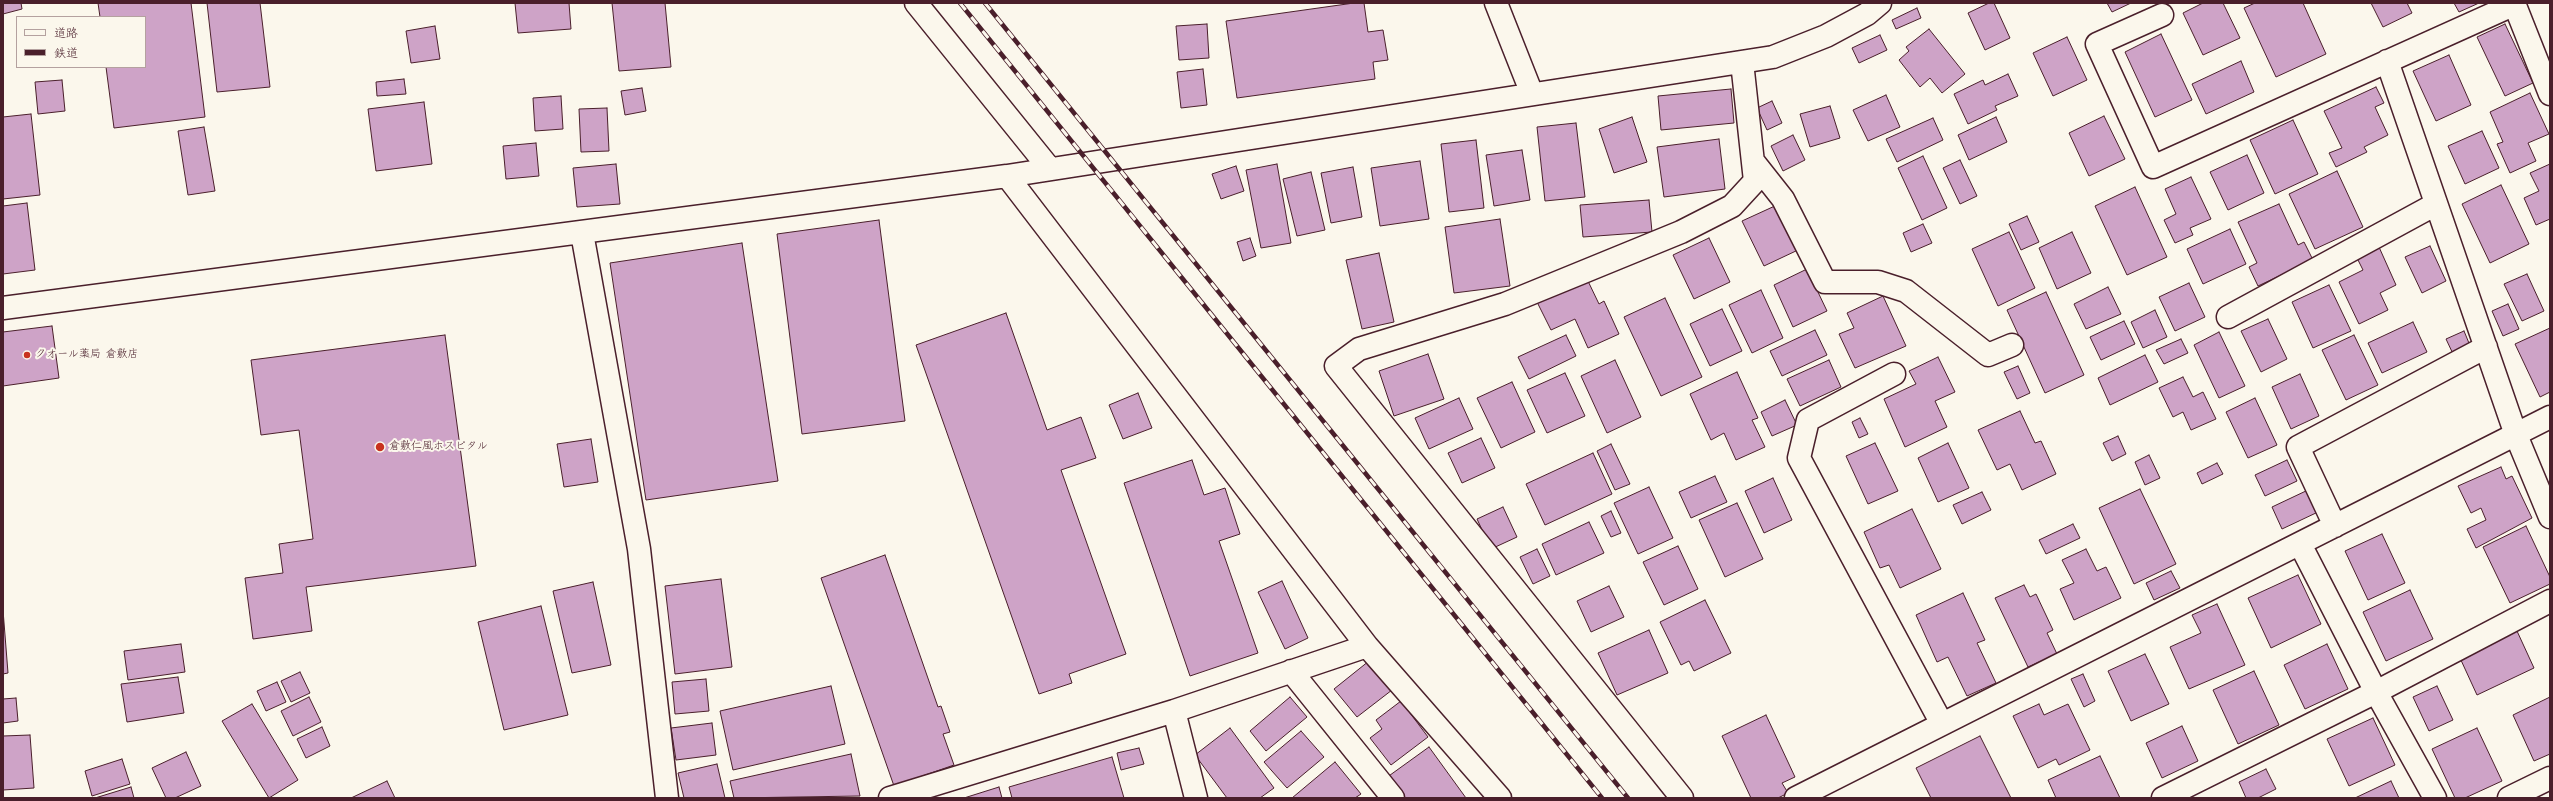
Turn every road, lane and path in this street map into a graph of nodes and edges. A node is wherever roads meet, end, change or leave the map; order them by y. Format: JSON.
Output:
{"nodes":[{"id":1,"x":916,"y":3,"type":"edge"},
{"id":2,"x":1496,"y":3,"type":"edge"},
{"id":3,"x":1880,"y":3,"type":"edge"},
{"id":4,"x":2515,"y":3,"type":"edge"},
{"id":5,"x":2162,"y":15,"type":"dead end"},
{"id":6,"x":2387,"y":61,"type":"junction"},
{"id":7,"x":1742,"y":62,"type":"junction"},
{"id":8,"x":1532,"y":94,"type":"junction"},
{"id":9,"x":2550,"y":94,"type":"edge"},
{"id":10,"x":1753,"y":161,"type":"junction"},
{"id":11,"x":1050,"y":169,"type":"junction"},
{"id":12,"x":1008,"y":176,"type":"junction"},
{"id":13,"x":2436,"y":204,"type":"junction"},
{"id":14,"x":582,"y":233,"type":"junction"},
{"id":15,"x":3,"y":308,"type":"edge"},
{"id":16,"x":2228,"y":317,"type":"dead end"},
{"id":17,"x":2012,"y":345,"type":"dead end"},
{"id":18,"x":2486,"y":347,"type":"junction"},
{"id":19,"x":1894,"y":374,"type":"dead end"},
{"id":20,"x":2550,"y":417,"type":"edge"},
{"id":21,"x":2516,"y":435,"type":"junction"},
{"id":22,"x":2550,"y":517,"type":"edge"},
{"id":23,"x":2335,"y":526,"type":"junction"},
{"id":24,"x":2300,"y":544,"type":"junction"},
{"id":25,"x":2550,"y":601,"type":"edge"},
{"id":26,"x":1367,"y":646,"type":"junction"},
{"id":27,"x":1291,"y":671,"type":"junction"},
{"id":28,"x":2376,"y":692,"type":"junction"},
{"id":29,"x":1174,"y":711,"type":"junction"},
{"id":30,"x":1942,"y":724,"type":"junction"},
{"id":31,"x":2550,"y":778,"type":"edge"},
{"id":32,"x":2520,"y":796,"type":"edge"},
{"id":33,"x":667,"y":798,"type":"edge"},
{"id":34,"x":890,"y":798,"type":"edge"},
{"id":35,"x":1196,"y":798,"type":"edge"},
{"id":36,"x":1393,"y":798,"type":"edge"},
{"id":37,"x":1500,"y":798,"type":"edge"},
{"id":38,"x":1682,"y":798,"type":"edge"},
{"id":39,"x":1796,"y":798,"type":"edge"},
{"id":40,"x":2163,"y":798,"type":"edge"},
{"id":41,"x":2435,"y":798,"type":"edge"}],
"edges":[{"from":1,"to":11,"type":"street"},
{"from":2,"to":8,"type":"street"},
{"from":3,"to":7,"type":"street"},
{"from":4,"to":6,"type":"street"},
{"from":4,"to":9,"type":"street"},
{"from":5,"to":6,"type":"street"},
{"from":6,"to":13,"type":"street"},
{"from":7,"to":8,"type":"street"},
{"from":7,"to":10,"type":"street"},
{"from":8,"to":11,"type":"street"},
{"from":10,"to":17,"type":"street"},
{"from":10,"to":38,"type":"street"},
{"from":11,"to":12,"type":"street"},
{"from":12,"to":14,"type":"street"},
{"from":12,"to":26,"type":"street"},
{"from":13,"to":16,"type":"street"},
{"from":13,"to":18,"type":"street"},
{"from":14,"to":15,"type":"street"},
{"from":14,"to":33,"type":"street"},
{"from":18,"to":21,"type":"street"},
{"from":18,"to":23,"type":"street"},
{"from":19,"to":30,"type":"street"},
{"from":20,"to":21,"type":"street"},
{"from":21,"to":22,"type":"street"},
{"from":21,"to":23,"type":"street"},
{"from":23,"to":24,"type":"street"},
{"from":24,"to":28,"type":"street"},
{"from":24,"to":30,"type":"street"},
{"from":25,"to":28,"type":"street"},
{"from":26,"to":27,"type":"street"},
{"from":26,"to":37,"type":"street"},
{"from":27,"to":29,"type":"street"},
{"from":27,"to":36,"type":"street"},
{"from":28,"to":40,"type":"street"},
{"from":28,"to":41,"type":"street"},
{"from":29,"to":34,"type":"street"},
{"from":29,"to":35,"type":"street"},
{"from":30,"to":39,"type":"street"},
{"from":31,"to":32,"type":"street"}]}
